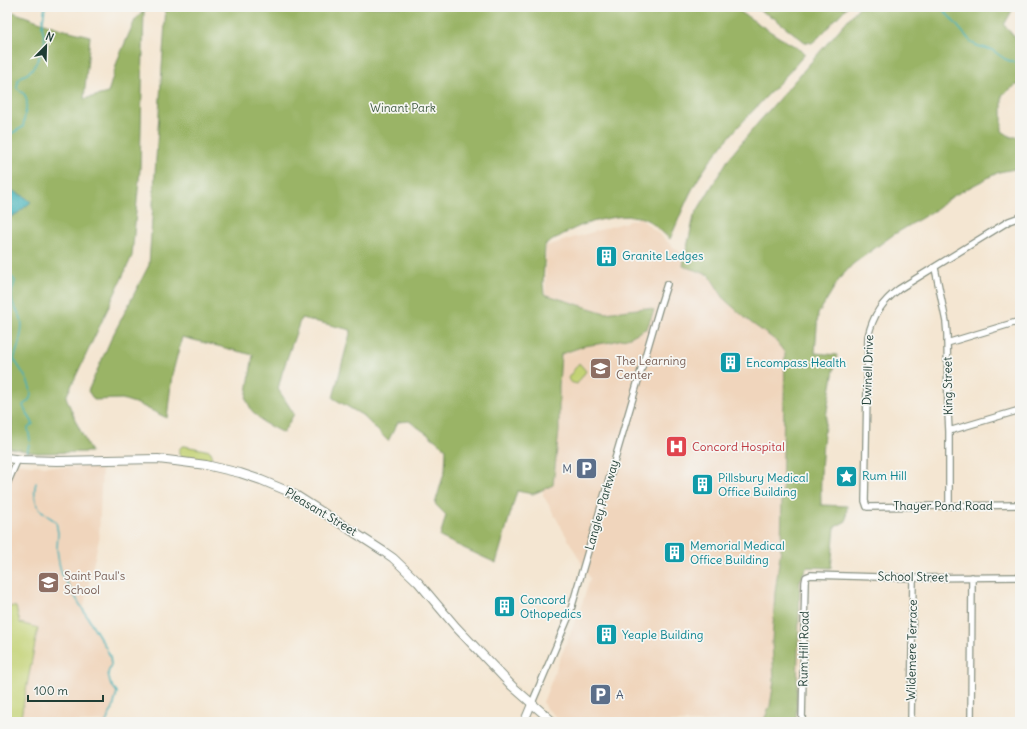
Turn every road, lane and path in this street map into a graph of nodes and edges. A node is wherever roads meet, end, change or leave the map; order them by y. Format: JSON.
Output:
{"nodes":[{"id":1,"x":1020,"y":217,"type":"edge"},
{"id":2,"x":935,"y":268,"type":"junction"},
{"id":3,"x":667,"y":284,"type":"dead end"},
{"id":4,"x":1020,"y":321,"type":"edge"},
{"id":5,"x":947,"y":343,"type":"junction"},
{"id":6,"x":1020,"y":410,"type":"edge"},
{"id":7,"x":949,"y":431,"type":"junction"},
{"id":8,"x":7,"y":458,"type":"edge"},
{"id":9,"x":18,"y":459,"type":"junction"},
{"id":10,"x":7,"y":484,"type":"edge"},
{"id":11,"x":1020,"y":505,"type":"edge"},
{"id":12,"x":949,"y":506,"type":"junction"},
{"id":13,"x":867,"y":507,"type":"joint"},
{"id":14,"x":806,"y":577,"type":"joint"},
{"id":15,"x":1020,"y":577,"type":"edge"},
{"id":16,"x":913,"y":578,"type":"junction"},
{"id":17,"x":972,"y":578,"type":"junction"},
{"id":18,"x":532,"y":703,"type":"junction"},
{"id":19,"x":524,"y":722,"type":"edge"},
{"id":20,"x":553,"y":722,"type":"edge"},
{"id":21,"x":802,"y":722,"type":"edge"},
{"id":22,"x":911,"y":722,"type":"edge"},
{"id":23,"x":971,"y":722,"type":"edge"}],
"edges":[{"from":1,"to":2,"type":"street","name":"Dwinell Drive"},
{"from":2,"to":5,"type":"street","name":"King Street"},
{"from":2,"to":13,"type":"street","name":"Dwinell Drive"},
{"from":3,"to":18,"type":"street","name":"Langley Parkway"},
{"from":4,"to":5,"type":"street"},
{"from":5,"to":7,"type":"street","name":"King Street"},
{"from":6,"to":7,"type":"street"},
{"from":7,"to":12,"type":"street","name":"King Street"},
{"from":8,"to":9,"type":"main road","name":"Pleasant Street"},
{"from":9,"to":10,"type":"street"},
{"from":9,"to":18,"type":"main road","name":"Pleasant Street"},
{"from":11,"to":12,"type":"street","name":"Thayer Pond Road"},
{"from":12,"to":13,"type":"street","name":"Thayer Pond Road"},
{"from":14,"to":16,"type":"street","name":"School Street"},
{"from":14,"to":21,"type":"street","name":"Rum Hill Road"},
{"from":15,"to":17,"type":"street","name":"School Street"},
{"from":16,"to":17,"type":"street","name":"School Street"},
{"from":16,"to":22,"type":"street","name":"Wildemere Terrace"},
{"from":17,"to":23,"type":"street"},
{"from":18,"to":19,"type":"street","name":"Langley Parkway"},
{"from":18,"to":20,"type":"main road","name":"Pleasant Street"}]}
